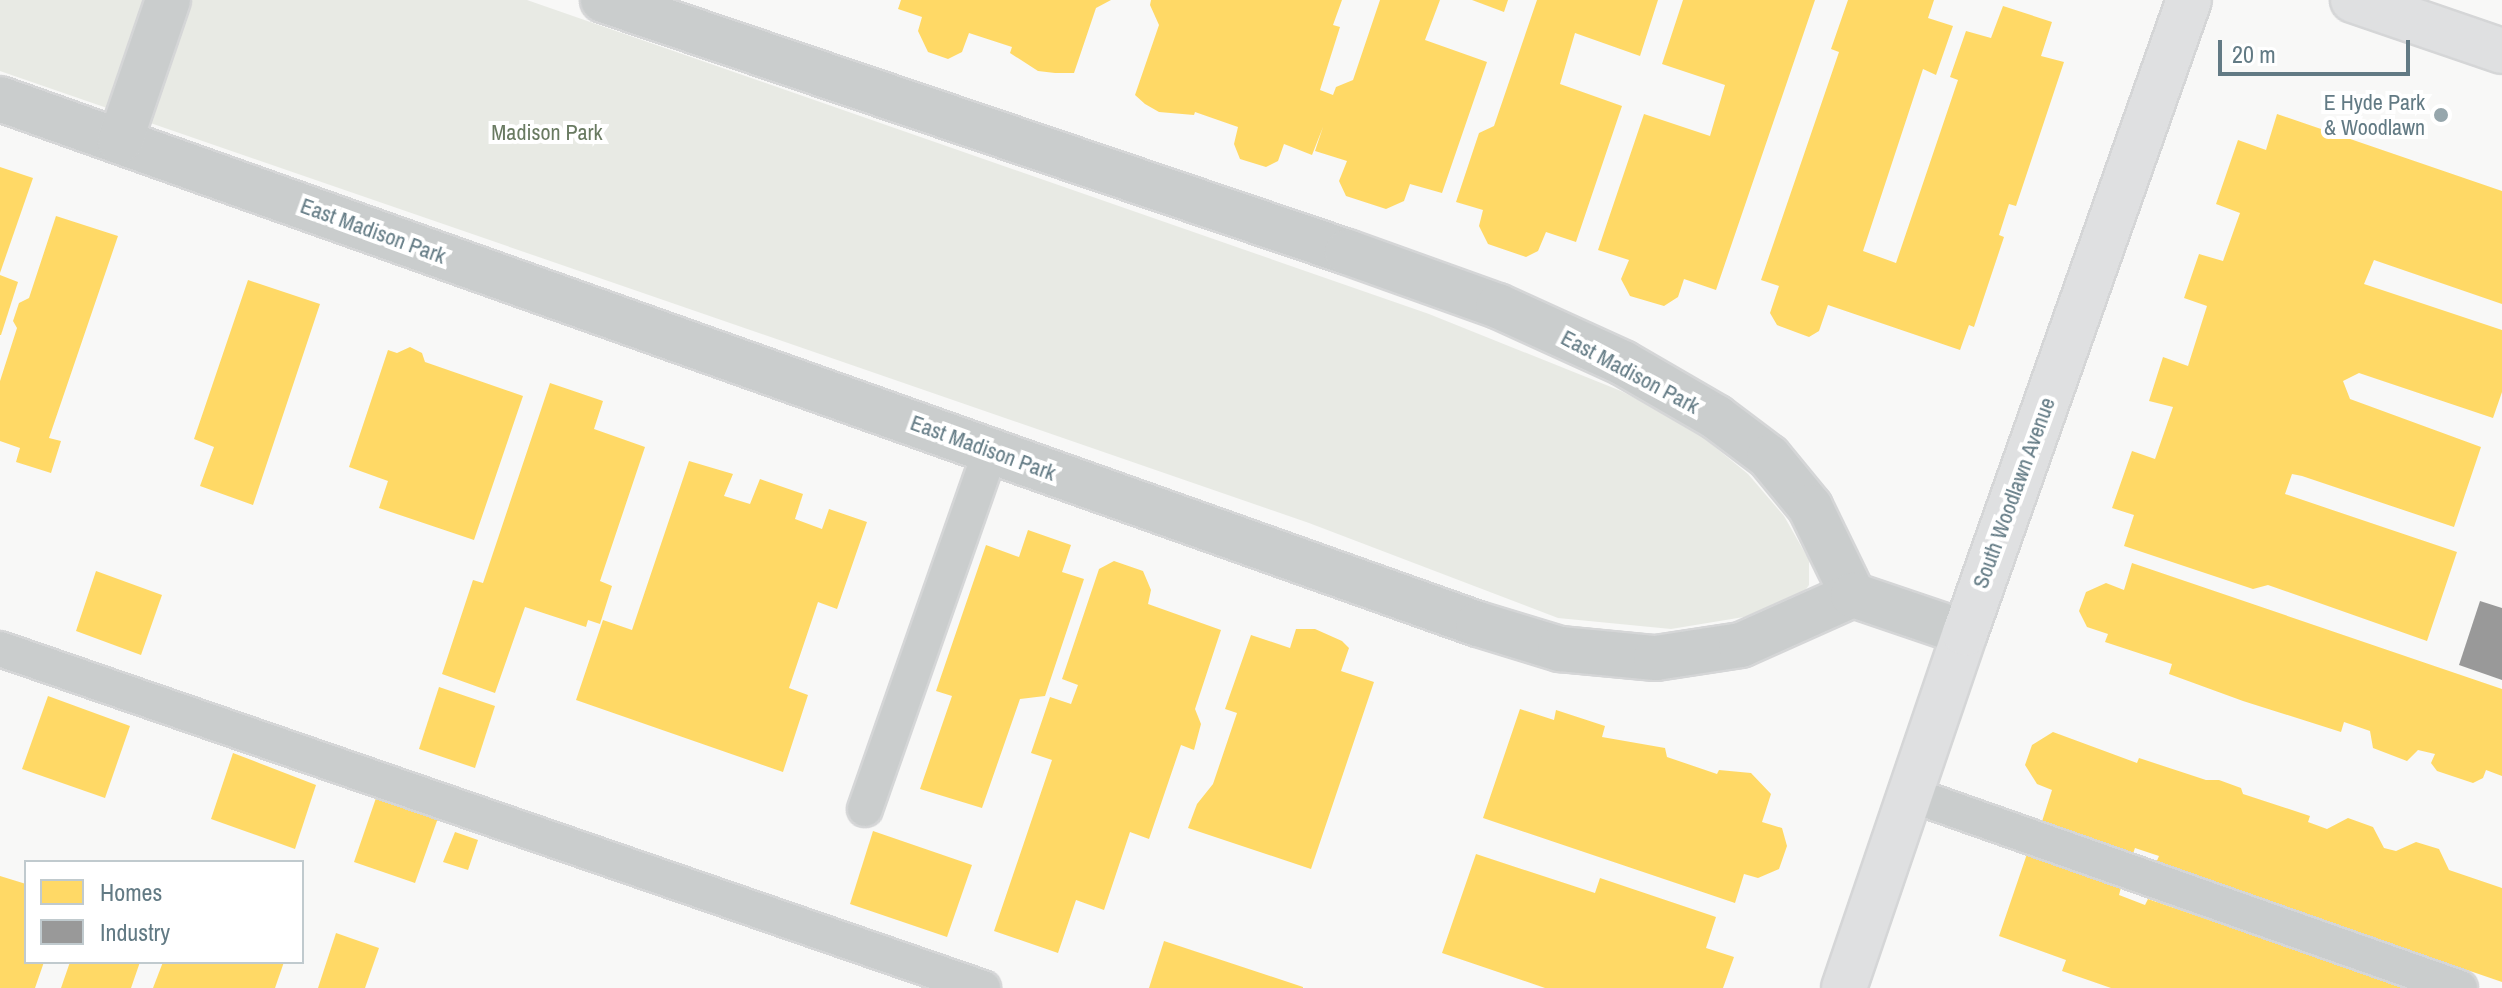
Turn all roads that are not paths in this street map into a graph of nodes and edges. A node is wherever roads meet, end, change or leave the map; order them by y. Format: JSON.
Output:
{"nodes":[{"id":1,"x":168,"y":0,"type":"edge"},
{"id":2,"x":603,"y":0,"type":"edge"},
{"id":3,"x":2189,"y":0,"type":"edge"},
{"id":4,"x":2353,"y":0,"type":"edge"},
{"id":5,"x":2502,"y":51,"type":"edge"},
{"id":6,"x":0,"y":99,"type":"edge"},
{"id":7,"x":120,"y":141,"type":"junction"},
{"id":8,"x":991,"y":450,"type":"junction"},
{"id":9,"x":1853,"y":595,"type":"junction"},
{"id":10,"x":1965,"y":633,"type":"junction"},
{"id":11,"x":0,"y":649,"type":"edge"},
{"id":12,"x":1912,"y":795,"type":"junction"},
{"id":13,"x":865,"y":809,"type":"dead end"},
{"id":14,"x":983,"y":988,"type":"edge"},
{"id":15,"x":1844,"y":988,"type":"edge"},
{"id":16,"x":2460,"y":988,"type":"edge"}],
"edges":[{"from":1,"to":7,"type":"street"},
{"from":2,"to":9,"type":"street","name":"East Madison Park"},
{"from":3,"to":10,"type":"street","name":"South Woodlawn Avenue"},
{"from":4,"to":5,"type":"street"},
{"from":6,"to":7,"type":"street","name":"East Madison Park"},
{"from":7,"to":8,"type":"street","name":"East Madison Park"},
{"from":8,"to":9,"type":"street","name":"East Madison Park"},
{"from":8,"to":13,"type":"lane"},
{"from":9,"to":10,"type":"street"},
{"from":10,"to":12,"type":"street","name":"South Woodlawn Avenue"},
{"from":11,"to":14,"type":"lane"},
{"from":12,"to":15,"type":"street","name":"South Woodlawn Avenue"},
{"from":12,"to":16,"type":"lane"}]}
